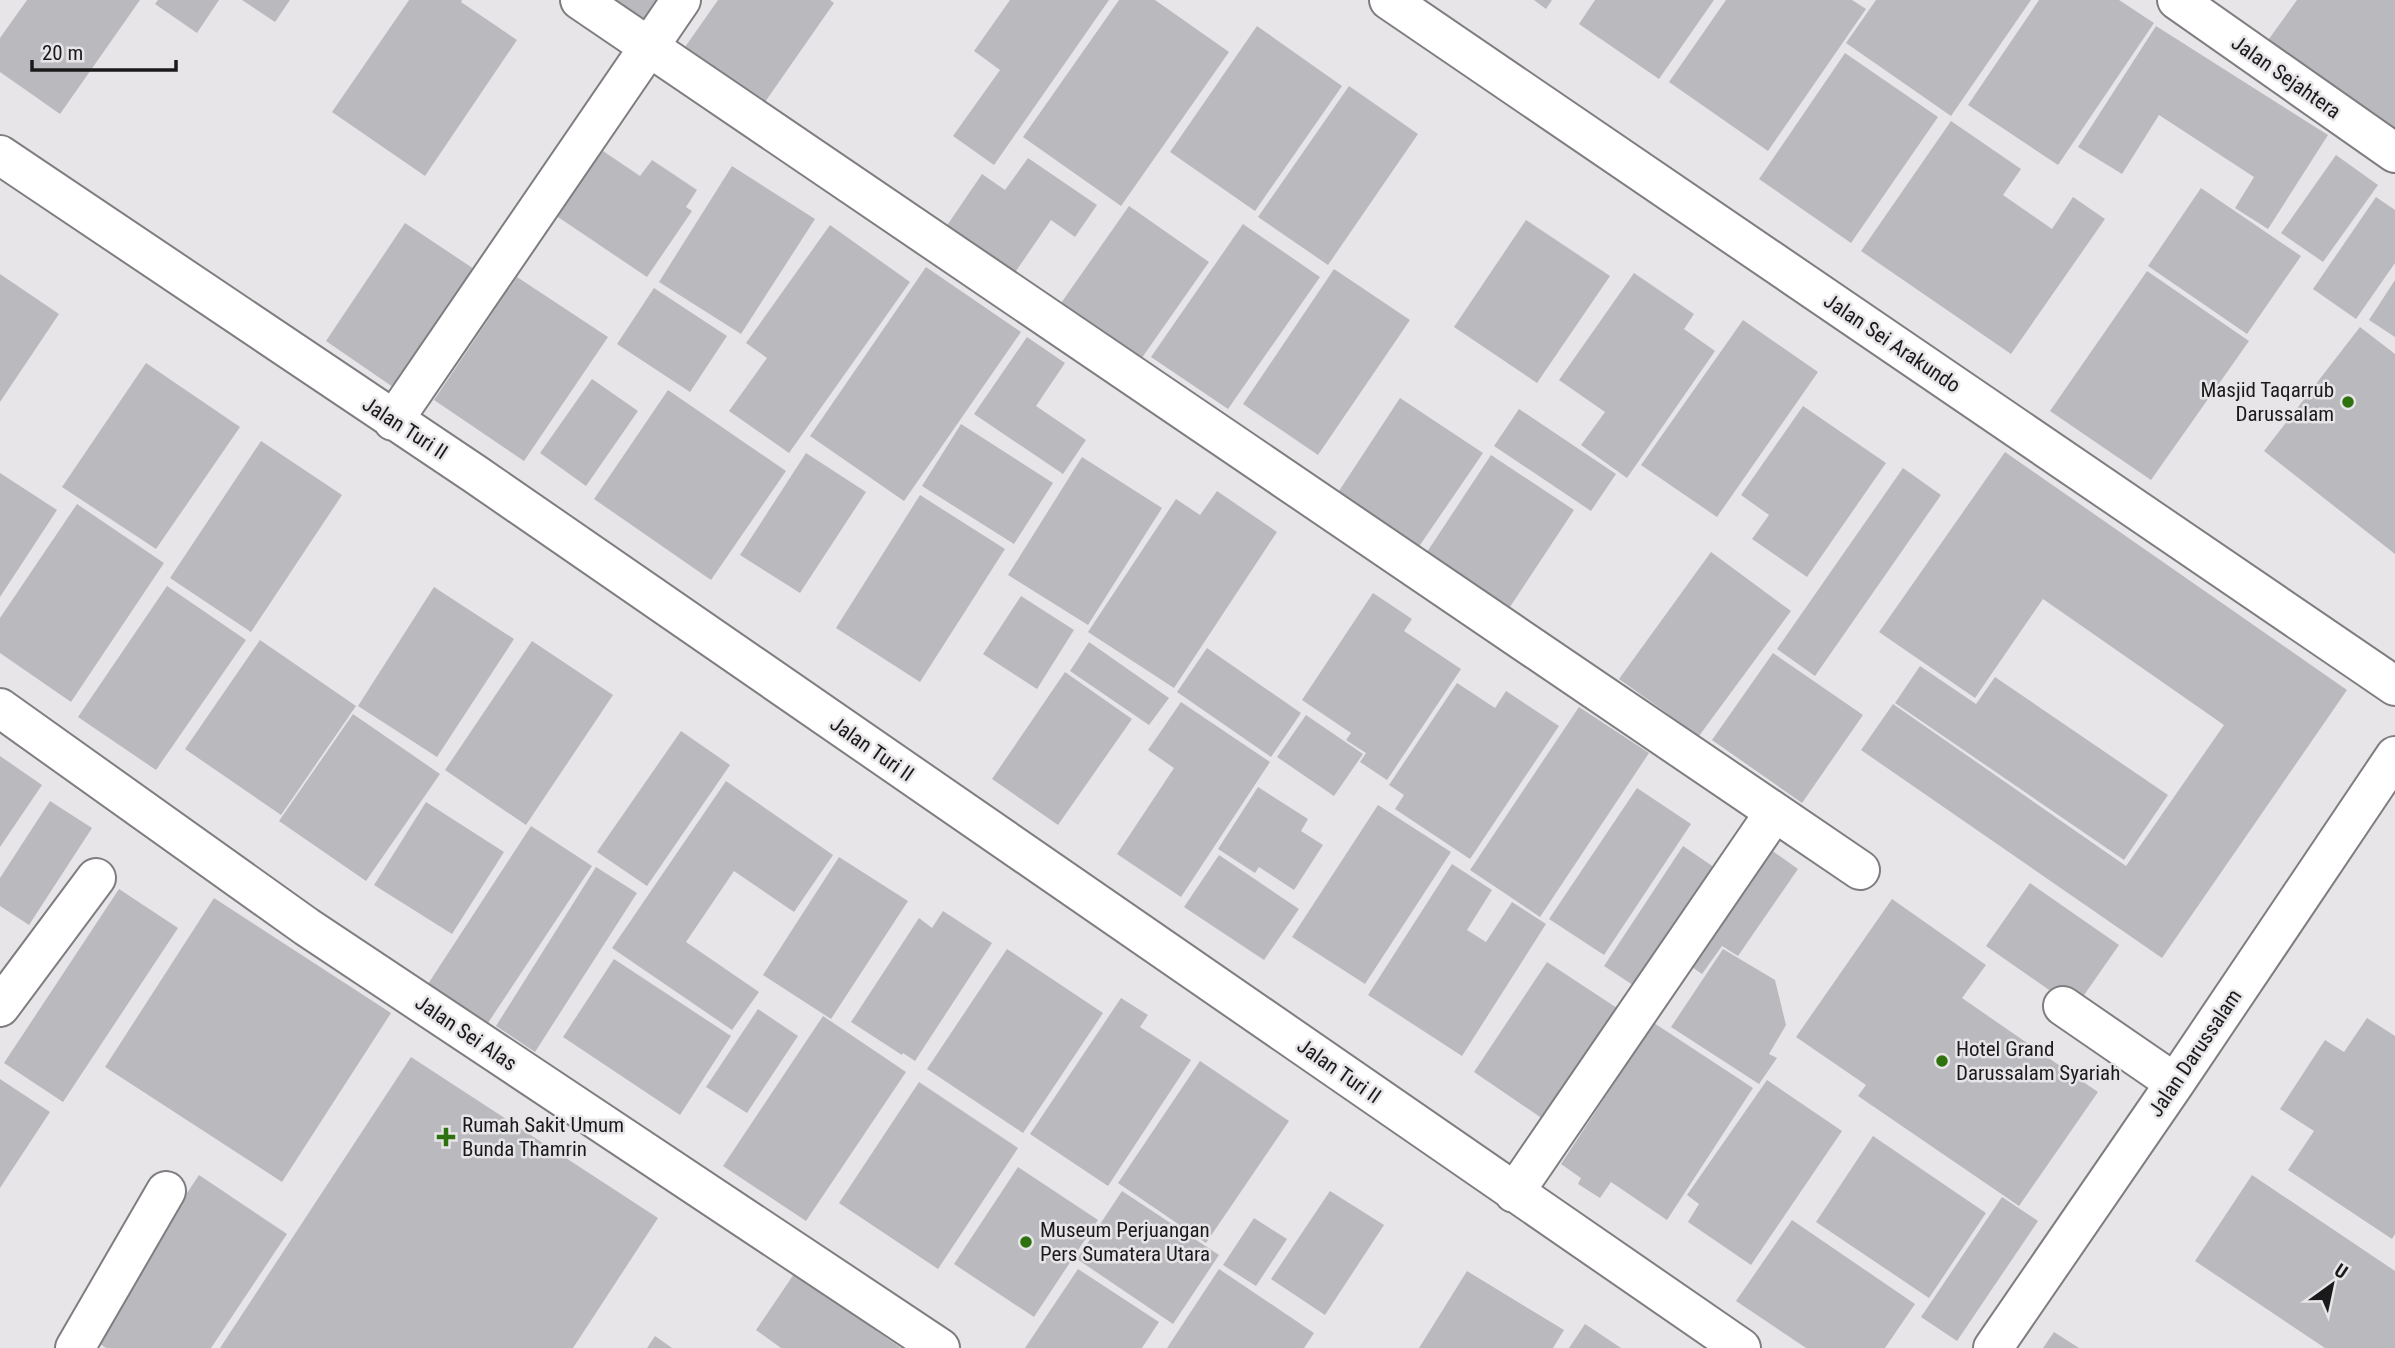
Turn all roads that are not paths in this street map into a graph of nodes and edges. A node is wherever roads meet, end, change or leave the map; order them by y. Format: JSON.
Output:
{"nodes":[{"id":1,"x":580,"y":0,"type":"edge"},
{"id":2,"x":681,"y":0,"type":"edge"},
{"id":3,"x":1389,"y":0,"type":"edge"},
{"id":4,"x":2188,"y":3,"type":"edge"},
{"id":5,"x":649,"y":45,"type":"junction"},
{"id":6,"x":2395,"y":153,"type":"edge"},
{"id":7,"x":0,"y":155,"type":"edge"},
{"id":8,"x":393,"y":421,"type":"junction"},
{"id":9,"x":2395,"y":686,"type":"edge"},
{"id":10,"x":0,"y":708,"type":"edge"},
{"id":11,"x":2395,"y":756,"type":"edge"},
{"id":12,"x":1774,"y":813,"type":"junction"},
{"id":13,"x":1860,"y":870,"type":"dead end"},
{"id":14,"x":96,"y":878,"type":"dead end"},
{"id":15,"x":2063,"y":1006,"type":"dead end"},
{"id":16,"x":0,"y":1007,"type":"edge"},
{"id":17,"x":2175,"y":1083,"type":"junction"},
{"id":18,"x":166,"y":1191,"type":"dead end"},
{"id":19,"x":1514,"y":1193,"type":"junction"},
{"id":20,"x":75,"y":1348,"type":"edge"},
{"id":21,"x":940,"y":1348,"type":"edge"},
{"id":22,"x":1741,"y":1348,"type":"edge"},
{"id":23,"x":1993,"y":1348,"type":"edge"}],
"edges":[{"from":1,"to":5,"type":"street"},
{"from":2,"to":5,"type":"street"},
{"from":3,"to":9,"type":"street","name":"Jalan Sei Arakundo"},
{"from":4,"to":6,"type":"street","name":"Jalan Sejahtera"},
{"from":5,"to":8,"type":"street"},
{"from":5,"to":12,"type":"street"},
{"from":7,"to":8,"type":"street","name":"Jalan Turi II"},
{"from":8,"to":19,"type":"street","name":"Jalan Turi II"},
{"from":10,"to":21,"type":"street","name":"Jalan Sei Alas"},
{"from":11,"to":17,"type":"street","name":"Jalan Darussalam"},
{"from":12,"to":13,"type":"street"},
{"from":12,"to":19,"type":"street"},
{"from":14,"to":16,"type":"street"},
{"from":15,"to":17,"type":"street"},
{"from":17,"to":23,"type":"street","name":"Jalan Darussalam"},
{"from":18,"to":20,"type":"street"},
{"from":19,"to":22,"type":"street","name":"Jalan Turi II"}]}
